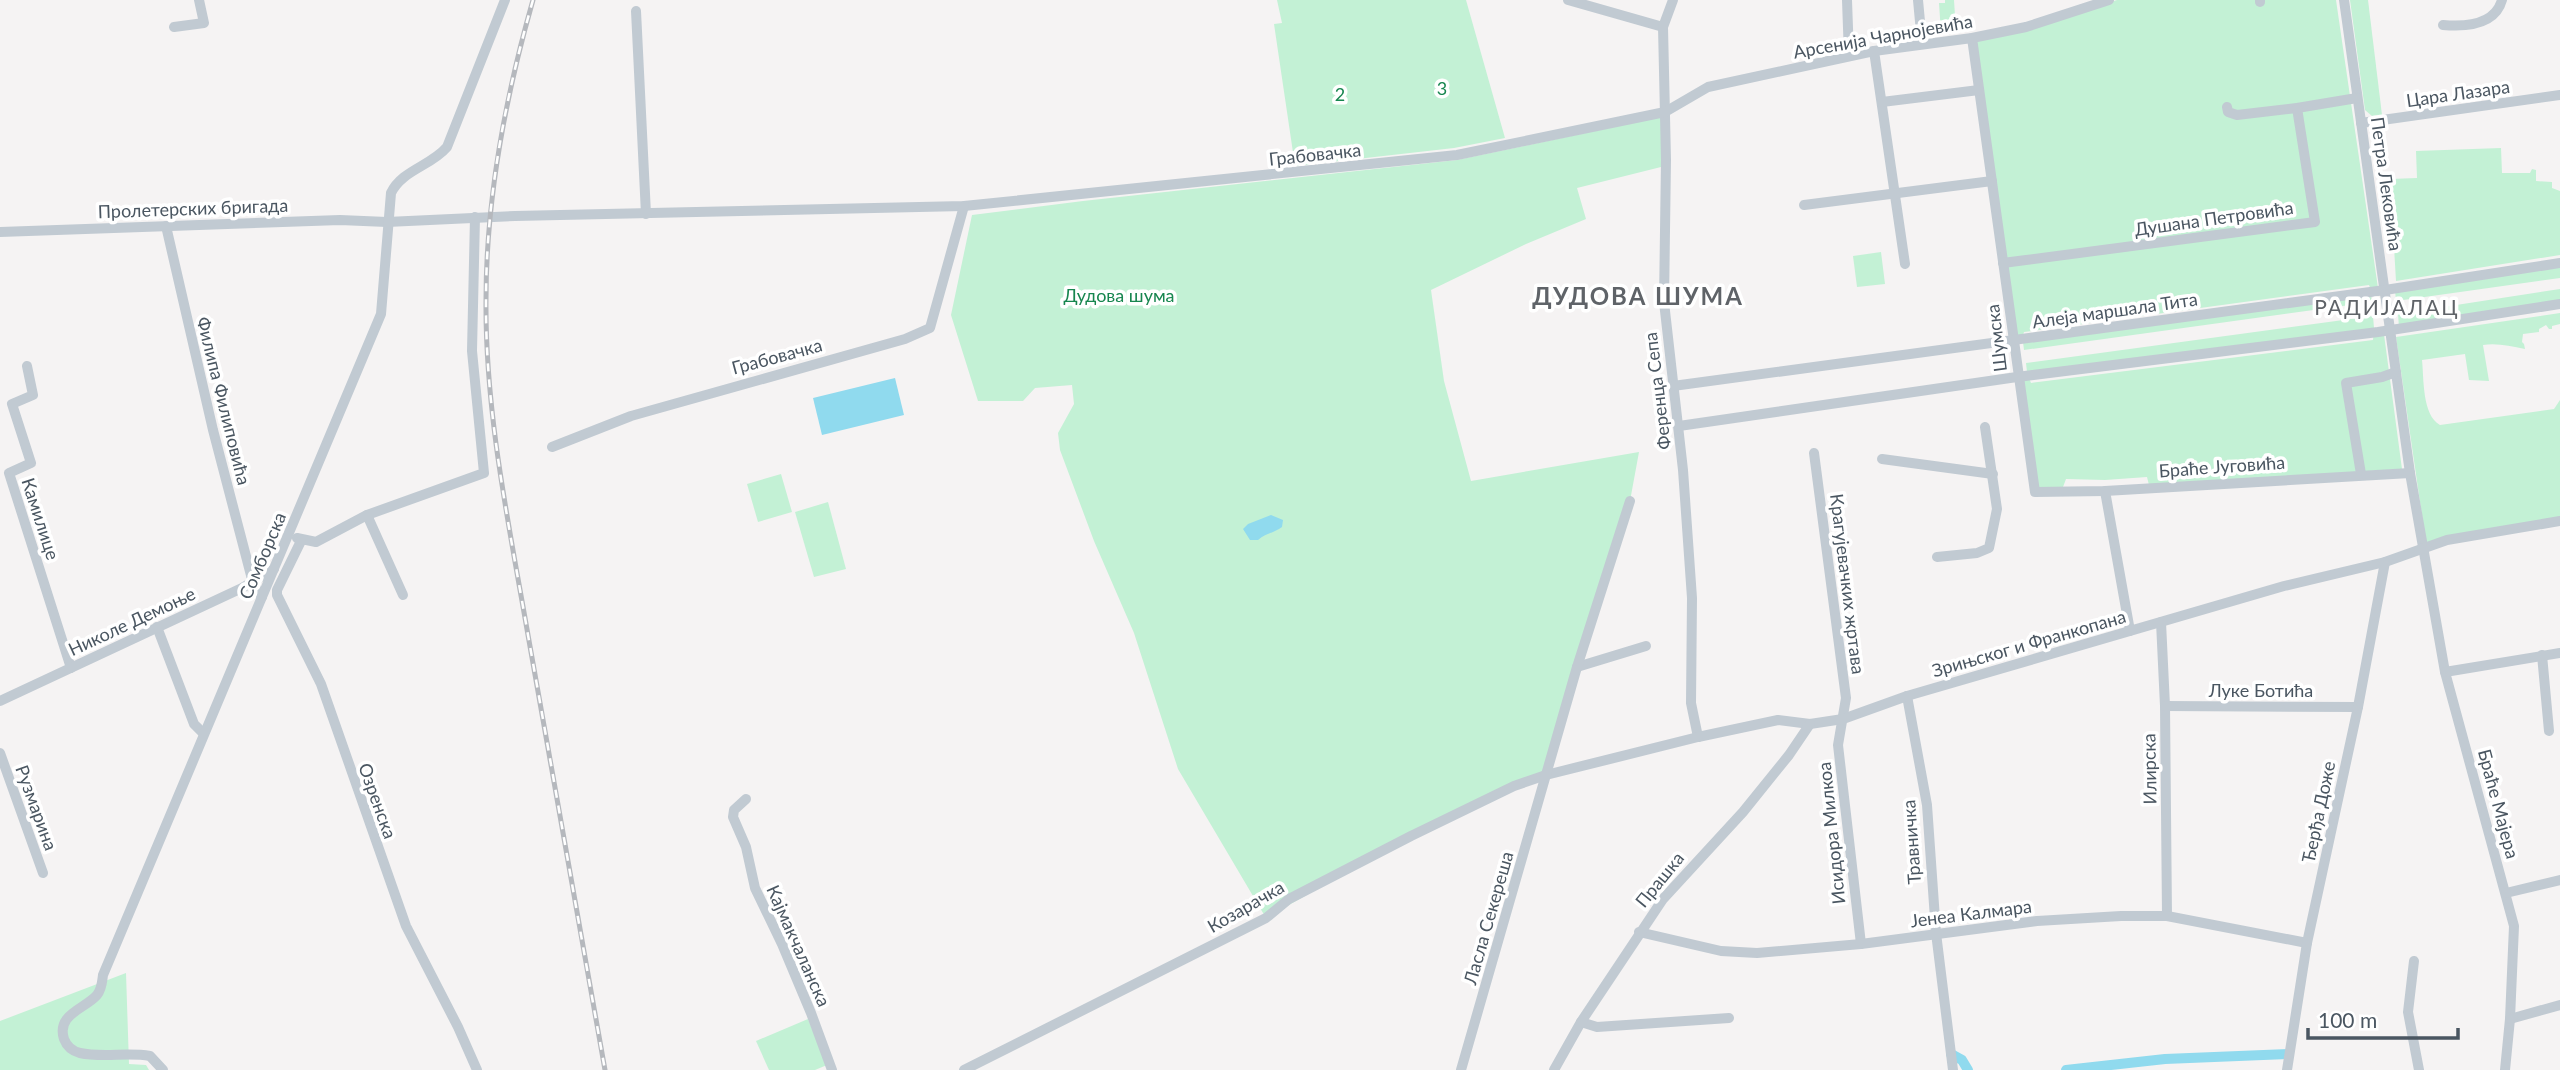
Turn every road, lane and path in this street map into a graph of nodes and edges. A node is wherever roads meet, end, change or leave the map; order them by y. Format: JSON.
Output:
{"nodes":[{"id":1,"x":198,"y":0,"type":"edge"},
{"id":2,"x":505,"y":0,"type":"edge"},
{"id":3,"x":1568,"y":0,"type":"edge"},
{"id":4,"x":1673,"y":0,"type":"edge"},
{"id":5,"x":1847,"y":0,"type":"edge"},
{"id":6,"x":1918,"y":0,"type":"edge"},
{"id":7,"x":2109,"y":0,"type":"edge"},
{"id":8,"x":2344,"y":0,"type":"edge"},
{"id":9,"x":2502,"y":0,"type":"edge"},
{"id":10,"x":636,"y":11,"type":"dead end"},
{"id":11,"x":2443,"y":24,"type":"dead end"},
{"id":12,"x":174,"y":27,"type":"dead end"},
{"id":13,"x":1664,"y":27,"type":"junction"},
{"id":14,"x":1972,"y":38,"type":"junction"},
{"id":15,"x":1923,"y":43,"type":"junction"},
{"id":16,"x":1874,"y":51,"type":"junction"},
{"id":17,"x":1849,"y":56,"type":"junction"},
{"id":18,"x":1979,"y":90,"type":"junction"},
{"id":19,"x":2560,"y":95,"type":"edge"},
{"id":20,"x":2357,"y":98,"type":"junction"},
{"id":21,"x":1882,"y":102,"type":"junction"},
{"id":22,"x":2227,"y":107,"type":"dead end"},
{"id":23,"x":2297,"y":108,"type":"junction"},
{"id":24,"x":1665,"y":112,"type":"junction"},
{"id":25,"x":2361,"y":123,"type":"junction"},
{"id":26,"x":1992,"y":181,"type":"junction"},
{"id":27,"x":1895,"y":194,"type":"junction"},
{"id":28,"x":1804,"y":205,"type":"dead end"},
{"id":29,"x":964,"y":206,"type":"junction"},
{"id":30,"x":646,"y":215,"type":"junction"},
{"id":31,"x":475,"y":217,"type":"junction"},
{"id":32,"x":387,"y":222,"type":"junction"},
{"id":33,"x":166,"y":226,"type":"junction"},
{"id":34,"x":0,"y":232,"type":"edge"},
{"id":35,"x":2003,"y":263,"type":"junction"},
{"id":36,"x":2560,"y":263,"type":"edge"},
{"id":37,"x":1905,"y":264,"type":"dead end"},
{"id":38,"x":2385,"y":290,"type":"junction"},
{"id":39,"x":2560,"y":304,"type":"edge"},
{"id":40,"x":2390,"y":330,"type":"junction"},
{"id":41,"x":2014,"y":341,"type":"junction"},
{"id":42,"x":27,"y":366,"type":"dead end"},
{"id":43,"x":2396,"y":372,"type":"junction"},
{"id":44,"x":2017,"y":377,"type":"junction"},
{"id":45,"x":1673,"y":386,"type":"junction"},
{"id":46,"x":1679,"y":426,"type":"junction"},
{"id":47,"x":1985,"y":427,"type":"dead end"},
{"id":48,"x":552,"y":447,"type":"dead end"},
{"id":49,"x":1814,"y":453,"type":"dead end"},
{"id":50,"x":1882,"y":459,"type":"dead end"},
{"id":51,"x":2410,"y":472,"type":"junction"},
{"id":52,"x":1993,"y":474,"type":"junction"},
{"id":53,"x":2361,"y":474,"type":"junction"},
{"id":54,"x":2105,"y":491,"type":"junction"},
{"id":55,"x":2035,"y":492,"type":"joint"},
{"id":56,"x":1630,"y":501,"type":"dead end"},
{"id":57,"x":366,"y":515,"type":"junction"},
{"id":58,"x":2560,"y":521,"type":"edge"},
{"id":59,"x":289,"y":534,"type":"junction"},
{"id":60,"x":301,"y":541,"type":"junction"},
{"id":61,"x":2424,"y":549,"type":"junction"},
{"id":62,"x":1937,"y":557,"type":"dead end"},
{"id":63,"x":2385,"y":562,"type":"junction"},
{"id":64,"x":275,"y":569,"type":"junction"},
{"id":65,"x":253,"y":583,"type":"junction"},
{"id":66,"x":403,"y":595,"type":"dead end"},
{"id":67,"x":262,"y":597,"type":"junction"},
{"id":68,"x":2161,"y":622,"type":"junction"},
{"id":69,"x":157,"y":627,"type":"junction"},
{"id":70,"x":2130,"y":631,"type":"junction"},
{"id":71,"x":1646,"y":646,"type":"dead end"},
{"id":72,"x":2560,"y":653,"type":"edge"},
{"id":73,"x":2542,"y":655,"type":"junction"},
{"id":74,"x":1577,"y":667,"type":"junction"},
{"id":75,"x":71,"y":668,"type":"junction"},
{"id":76,"x":2445,"y":672,"type":"junction"},
{"id":77,"x":1907,"y":696,"type":"junction"},
{"id":78,"x":0,"y":701,"type":"edge"},
{"id":79,"x":2165,"y":706,"type":"junction"},
{"id":80,"x":2358,"y":707,"type":"junction"},
{"id":81,"x":1843,"y":719,"type":"junction"},
{"id":82,"x":1810,"y":724,"type":"junction"},
{"id":83,"x":2549,"y":731,"type":"dead end"},
{"id":84,"x":203,"y":733,"type":"junction"},
{"id":85,"x":1698,"y":737,"type":"junction"},
{"id":86,"x":0,"y":753,"type":"edge"},
{"id":87,"x":1546,"y":775,"type":"junction"},
{"id":88,"x":746,"y":799,"type":"dead end"},
{"id":89,"x":43,"y":873,"type":"dead end"},
{"id":90,"x":2560,"y":880,"type":"edge"},
{"id":91,"x":2506,"y":893,"type":"junction"},
{"id":92,"x":2167,"y":916,"type":"junction"},
{"id":93,"x":1639,"y":932,"type":"junction"},
{"id":94,"x":1936,"y":933,"type":"junction"},
{"id":95,"x":2306,"y":943,"type":"junction"},
{"id":96,"x":1861,"y":944,"type":"junction"},
{"id":97,"x":2414,"y":961,"type":"dead end"},
{"id":98,"x":2560,"y":1004,"type":"edge"},
{"id":99,"x":1729,"y":1018,"type":"dead end"},
{"id":100,"x":2510,"y":1019,"type":"junction"},
{"id":101,"x":1581,"y":1022,"type":"junction"},
{"id":102,"x":163,"y":1070,"type":"edge"},
{"id":103,"x":477,"y":1070,"type":"edge"},
{"id":104,"x":832,"y":1070,"type":"edge"},
{"id":105,"x":964,"y":1070,"type":"edge"},
{"id":106,"x":1461,"y":1070,"type":"edge"},
{"id":107,"x":1554,"y":1070,"type":"edge"},
{"id":108,"x":1953,"y":1070,"type":"edge"},
{"id":109,"x":2287,"y":1070,"type":"edge"},
{"id":110,"x":2419,"y":1070,"type":"edge"},
{"id":111,"x":2505,"y":1070,"type":"edge"}],
"edges":[{"from":1,"to":12,"type":"street"},
{"from":2,"to":32,"type":"street","name":"Сомборска"},
{"from":3,"to":13,"type":"street"},
{"from":4,"to":13,"type":"street","name":"Ференца Сепа"},
{"from":5,"to":17,"type":"street"},
{"from":6,"to":15,"type":"street"},
{"from":7,"to":14,"type":"street","name":"Арсенија Чарнојевића"},
{"from":8,"to":20,"type":"street","name":"Петра Лековића"},
{"from":9,"to":11,"type":"street"},
{"from":10,"to":30,"type":"street"},
{"from":13,"to":24,"type":"street","name":"Ференца Сепа"},
{"from":14,"to":15,"type":"street","name":"Арсенија Чарнојевића"},
{"from":14,"to":18,"type":"street","name":"Шумска"},
{"from":15,"to":16,"type":"street","name":"Арсенија Чарнојевића"},
{"from":16,"to":17,"type":"street","name":"Арсенија Чарнојевића"},
{"from":16,"to":21,"type":"street"},
{"from":17,"to":24,"type":"street","name":"Арсенија Чарнојевића"},
{"from":18,"to":21,"type":"street"},
{"from":18,"to":26,"type":"street","name":"Шумска"},
{"from":19,"to":25,"type":"street","name":"Цара Лазара"},
{"from":20,"to":23,"type":"street"},
{"from":20,"to":25,"type":"street","name":"Петра Лековића"},
{"from":21,"to":27,"type":"street"},
{"from":22,"to":23,"type":"street"},
{"from":23,"to":35,"type":"street","name":"Душана Петровића"},
{"from":24,"to":29,"type":"street","name":"Грабовачка"},
{"from":24,"to":45,"type":"street","name":"Ференца Сепа"},
{"from":25,"to":38,"type":"street","name":"Петра Лековића"},
{"from":26,"to":27,"type":"street"},
{"from":26,"to":35,"type":"street","name":"Шумска"},
{"from":27,"to":28,"type":"street"},
{"from":27,"to":37,"type":"street"},
{"from":29,"to":30,"type":"street","name":"Грабовачка"},
{"from":29,"to":48,"type":"street","name":"Грабовачка"},
{"from":30,"to":31,"type":"street","name":"Грабовачка"},
{"from":31,"to":32,"type":"street","name":"Грабовачка"},
{"from":31,"to":57,"type":"street"},
{"from":32,"to":33,"type":"street","name":"Пролетерских бригада"},
{"from":32,"to":59,"type":"street","name":"Сомборска"},
{"from":33,"to":34,"type":"street","name":"Пролетерских бригада"},
{"from":33,"to":65,"type":"street","name":"Филипа Филиповића"},
{"from":35,"to":41,"type":"street","name":"Шумска"},
{"from":36,"to":38,"type":"street","name":"Алеја маршала Тита"},
{"from":38,"to":40,"type":"street","name":"Петра Лековића"},
{"from":38,"to":41,"type":"street","name":"Алеја маршала Тита"},
{"from":39,"to":40,"type":"street"},
{"from":40,"to":43,"type":"street","name":"Петра Лековића"},
{"from":40,"to":44,"type":"street"},
{"from":41,"to":44,"type":"street","name":"Шумска"},
{"from":41,"to":45,"type":"street","name":"Алеја маршала Тита"},
{"from":42,"to":75,"type":"street","name":"Камилице"},
{"from":43,"to":51,"type":"street","name":"Петра Лековића"},
{"from":43,"to":53,"type":"street"},
{"from":44,"to":46,"type":"street"},
{"from":44,"to":55,"type":"street","name":"Шумска"},
{"from":45,"to":46,"type":"street","name":"Ференца Сепа"},
{"from":46,"to":85,"type":"street","name":"Ференца Сепа"},
{"from":47,"to":52,"type":"street"},
{"from":49,"to":81,"type":"street","name":"Крагујевачких жртава"},
{"from":50,"to":52,"type":"street"},
{"from":51,"to":53,"type":"street","name":"Браће Југовића"},
{"from":51,"to":61,"type":"street","name":"Петра Лековића"},
{"from":52,"to":62,"type":"street"},
{"from":53,"to":54,"type":"street","name":"Браће Југовића"},
{"from":54,"to":55,"type":"street","name":"Браће Југовића"},
{"from":54,"to":70,"type":"street"},
{"from":56,"to":74,"type":"street"},
{"from":57,"to":60,"type":"street"},
{"from":57,"to":66,"type":"street"},
{"from":58,"to":61,"type":"street","name":"Зрињског и Франкопана"},
{"from":59,"to":60,"type":"street"},
{"from":59,"to":64,"type":"street","name":"Сомборска"},
{"from":60,"to":103,"type":"street","name":"Озренска"},
{"from":61,"to":63,"type":"street","name":"Зрињског и Франкопана"},
{"from":61,"to":76,"type":"street","name":"Браће Мајера"},
{"from":63,"to":68,"type":"street","name":"Зрињског и Франкопана"},
{"from":63,"to":80,"type":"street","name":"Ђерђа Доже"},
{"from":64,"to":65,"type":"street","name":"Николе Демоње"},
{"from":64,"to":67,"type":"street","name":"Сомборска"},
{"from":65,"to":67,"type":"street","name":"Филипа Филиповића"},
{"from":65,"to":69,"type":"street","name":"Николе Демоње"},
{"from":67,"to":84,"type":"street","name":"Сомборска"},
{"from":68,"to":70,"type":"street","name":"Зрињског и Франкопана"},
{"from":68,"to":79,"type":"street","name":"Илирска"},
{"from":69,"to":75,"type":"street","name":"Николе Демоње"},
{"from":69,"to":84,"type":"street"},
{"from":70,"to":77,"type":"street","name":"Зрињског и Франкопана"},
{"from":71,"to":74,"type":"street"},
{"from":72,"to":73,"type":"street"},
{"from":73,"to":76,"type":"street"},
{"from":73,"to":83,"type":"street"},
{"from":74,"to":87,"type":"street"},
{"from":75,"to":78,"type":"street","name":"Николе Демоње"},
{"from":76,"to":91,"type":"street","name":"Браће Мајера"},
{"from":77,"to":81,"type":"street","name":"Зрињског и Франкопана"},
{"from":77,"to":94,"type":"street","name":"Травничка"},
{"from":79,"to":80,"type":"street","name":"Луке Ботића"},
{"from":79,"to":92,"type":"street","name":"Илирска"},
{"from":80,"to":95,"type":"street","name":"Ђерђа Доже"},
{"from":81,"to":82,"type":"street","name":"Зрињског и Франкопана"},
{"from":81,"to":96,"type":"street","name":"Исидора Милкоа"},
{"from":82,"to":85,"type":"street","name":"Зрињског и Франкопана"},
{"from":82,"to":93,"type":"street","name":"Прашка"},
{"from":84,"to":102,"type":"street","name":"Сомборска"},
{"from":85,"to":87,"type":"street","name":"Зрињског и Франкопана"},
{"from":86,"to":89,"type":"street","name":"Рузмарина"},
{"from":87,"to":105,"type":"street","name":"Козарачка"},
{"from":87,"to":106,"type":"street","name":"Ласла Секереша"},
{"from":88,"to":104,"type":"street","name":"Кајмакчаланска"},
{"from":90,"to":91,"type":"street"},
{"from":91,"to":100,"type":"street","name":"Браће Мајера"},
{"from":92,"to":94,"type":"street","name":"Јенеа Калмара"},
{"from":92,"to":95,"type":"street","name":"Јенеа Калмара"},
{"from":93,"to":96,"type":"street","name":"Јенеа Калмара"},
{"from":93,"to":101,"type":"street","name":"Прашка"},
{"from":94,"to":96,"type":"street","name":"Јенеа Калмара"},
{"from":94,"to":108,"type":"street","name":"Травничка"},
{"from":95,"to":109,"type":"street","name":"Ђерђа Доже"},
{"from":97,"to":110,"type":"street"},
{"from":98,"to":100,"type":"street"},
{"from":99,"to":101,"type":"street"},
{"from":100,"to":111,"type":"street","name":"Браће Мајера"},
{"from":101,"to":107,"type":"street","name":"Прашка"}]}
